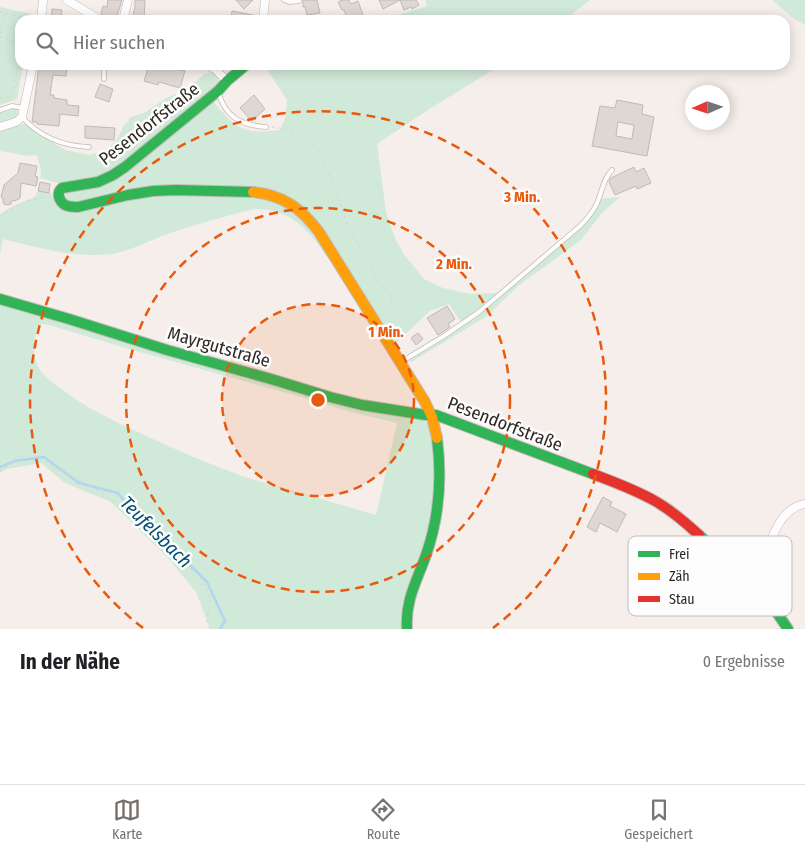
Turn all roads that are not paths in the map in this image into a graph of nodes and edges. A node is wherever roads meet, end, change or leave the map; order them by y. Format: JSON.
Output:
{"nodes":[{"id":1,"x":43,"y":0,"type":"edge"},
{"id":2,"x":67,"y":0,"type":"edge"},
{"id":3,"x":128,"y":0,"type":"edge"},
{"id":4,"x":265,"y":0,"type":"edge"},
{"id":5,"x":284,"y":0,"type":"edge"},
{"id":6,"x":299,"y":1,"type":"edge"},
{"id":7,"x":42,"y":15,"type":"edge"},
{"id":8,"x":92,"y":15,"type":"edge"},
{"id":9,"x":124,"y":15,"type":"edge"},
{"id":10,"x":264,"y":15,"type":"edge"},
{"id":11,"x":32,"y":70,"type":"edge"},
{"id":12,"x":104,"y":70,"type":"edge"},
{"id":13,"x":216,"y":70,"type":"edge"},
{"id":14,"x":240,"y":70,"type":"edge"},
{"id":15,"x":104,"y":79,"type":"dead end"},
{"id":16,"x":227,"y":81,"type":"junction"},
{"id":17,"x":218,"y":91,"type":"junction"},
{"id":18,"x":24,"y":108,"type":"junction"},
{"id":19,"x":0,"y":110,"type":"edge"},
{"id":20,"x":22,"y":117,"type":"junction"},
{"id":21,"x":0,"y":127,"type":"edge"},
{"id":22,"x":266,"y":127,"type":"road end"},
{"id":23,"x":89,"y":147,"type":"dead end"},
{"id":24,"x":612,"y":170,"type":"dead end"},
{"id":25,"x":0,"y":299,"type":"edge"},
{"id":26,"x":401,"y":362,"type":"junction"},
{"id":27,"x":431,"y":415,"type":"junction"},
{"id":28,"x":805,"y":504,"type":"edge"},
{"id":29,"x":700,"y":536,"type":"edge"},
{"id":30,"x":773,"y":536,"type":"edge"},
{"id":31,"x":779,"y":616,"type":"edge"},
{"id":32,"x":406,"y":629,"type":"edge"},
{"id":33,"x":788,"y":629,"type":"edge"}],
"edges":[{"from":1,"to":7,"type":"street"},
{"from":2,"to":8,"type":"street"},
{"from":3,"to":9,"type":"street"},
{"from":4,"to":10,"type":"street"},
{"from":5,"to":6,"type":"lane"},
{"from":11,"to":18,"type":"street"},
{"from":12,"to":15,"type":"lane"},
{"from":13,"to":16,"type":"street"},
{"from":14,"to":16,"type":"street","name":"Pesendorfstraße"},
{"from":16,"to":17,"type":"street","name":"Pesendorfstraße"},
{"from":17,"to":22,"type":"lane"},
{"from":17,"to":26,"type":"street","name":"Pesendorfstraße"},
{"from":18,"to":19,"type":"lane"},
{"from":18,"to":20,"type":"street"},
{"from":20,"to":21,"type":"street"},
{"from":20,"to":23,"type":"lane"},
{"from":24,"to":26,"type":"lane"},
{"from":25,"to":27,"type":"street","name":"Mayrgutstraße"},
{"from":26,"to":27,"type":"street","name":"Pesendorfstraße"},
{"from":27,"to":29,"type":"street","name":"Pesendorfstraße"},
{"from":27,"to":32,"type":"street"},
{"from":28,"to":30,"type":"street"},
{"from":31,"to":33,"type":"street","name":"Pesendorfstraße"}]}
